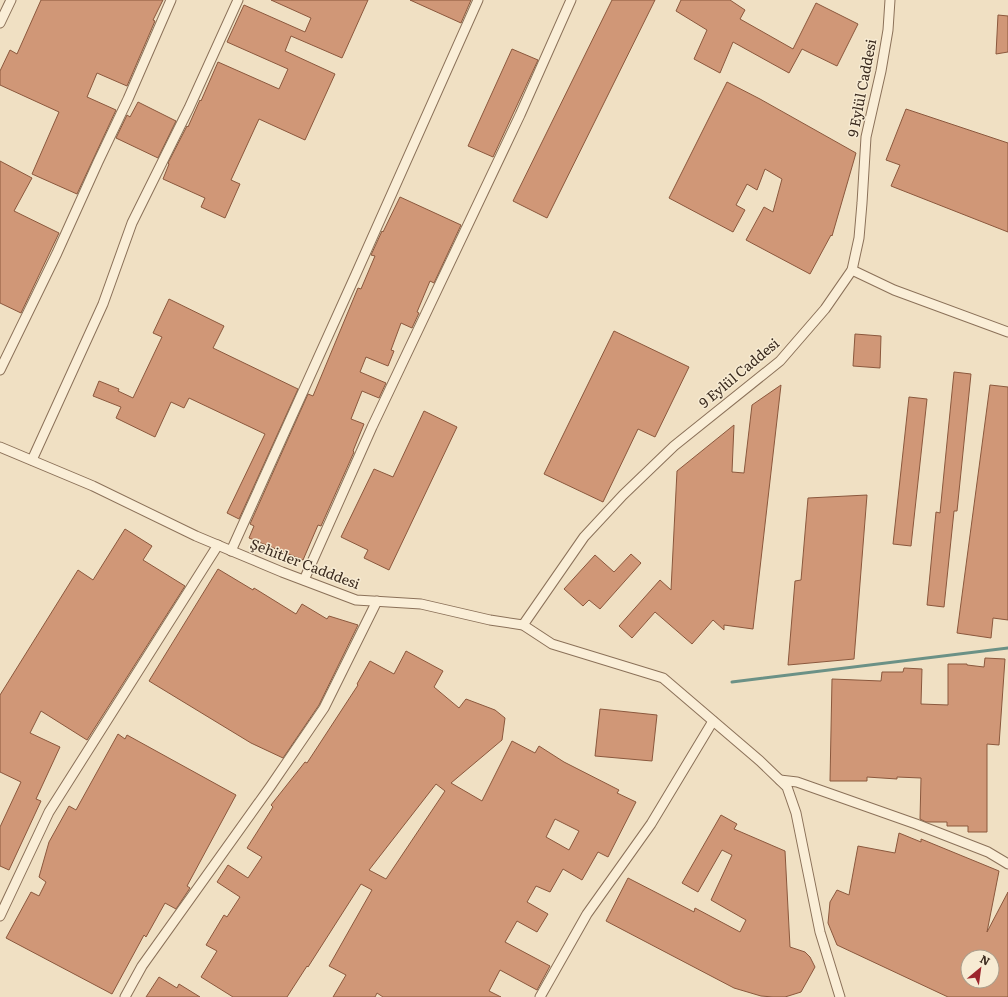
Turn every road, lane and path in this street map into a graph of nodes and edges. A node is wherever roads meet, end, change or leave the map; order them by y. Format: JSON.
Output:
{"nodes":[{"id":1,"x":11,"y":0,"type":"edge"},
{"id":2,"x":171,"y":0,"type":"edge"},
{"id":3,"x":238,"y":0,"type":"edge"},
{"id":4,"x":478,"y":0,"type":"edge"},
{"id":5,"x":571,"y":0,"type":"edge"},
{"id":6,"x":890,"y":0,"type":"edge"},
{"id":7,"x":0,"y":23,"type":"edge"},
{"id":8,"x":852,"y":270,"type":"junction"},
{"id":9,"x":1008,"y":332,"type":"edge"},
{"id":10,"x":0,"y":370,"type":"edge"},
{"id":11,"x":0,"y":447,"type":"edge"},
{"id":12,"x":32,"y":460,"type":"junction"},
{"id":13,"x":218,"y":546,"type":"junction"},
{"id":14,"x":230,"y":551,"type":"junction"},
{"id":15,"x":304,"y":580,"type":"junction"},
{"id":16,"x":377,"y":601,"type":"junction"},
{"id":17,"x":523,"y":626,"type":"junction"},
{"id":18,"x":713,"y":721,"type":"junction"},
{"id":19,"x":780,"y":780,"type":"junction"},
{"id":20,"x":1008,"y":864,"type":"edge"},
{"id":21,"x":0,"y":916,"type":"edge"},
{"id":22,"x":125,"y":997,"type":"edge"},
{"id":23,"x":540,"y":997,"type":"edge"},
{"id":24,"x":840,"y":997,"type":"edge"}],
"edges":[{"from":1,"to":7,"type":"street"},
{"from":2,"to":10,"type":"street"},
{"from":3,"to":12,"type":"street"},
{"from":4,"to":14,"type":"street"},
{"from":5,"to":15,"type":"street"},
{"from":6,"to":8,"type":"street","name":"9 Eylül Caddesi"},
{"from":8,"to":9,"type":"street"},
{"from":8,"to":17,"type":"street","name":"9 Eylül Caddesi"},
{"from":11,"to":12,"type":"street","name":"Şehitler Cadddesi"},
{"from":12,"to":13,"type":"street","name":"Şehitler Cadddesi"},
{"from":13,"to":14,"type":"street","name":"Şehitler Cadddesi"},
{"from":13,"to":21,"type":"street"},
{"from":14,"to":15,"type":"street","name":"Şehitler Cadddesi"},
{"from":15,"to":16,"type":"street","name":"Şehitler Cadddesi"},
{"from":16,"to":17,"type":"street","name":"Şehitler Cadddesi"},
{"from":16,"to":22,"type":"street"},
{"from":17,"to":18,"type":"street","name":"Şehitler Cadddesi"},
{"from":18,"to":19,"type":"street","name":"Şehitler Cadddesi"},
{"from":18,"to":23,"type":"street"},
{"from":19,"to":20,"type":"street"},
{"from":19,"to":24,"type":"street","name":"Şehitler Cadddesi"}]}
